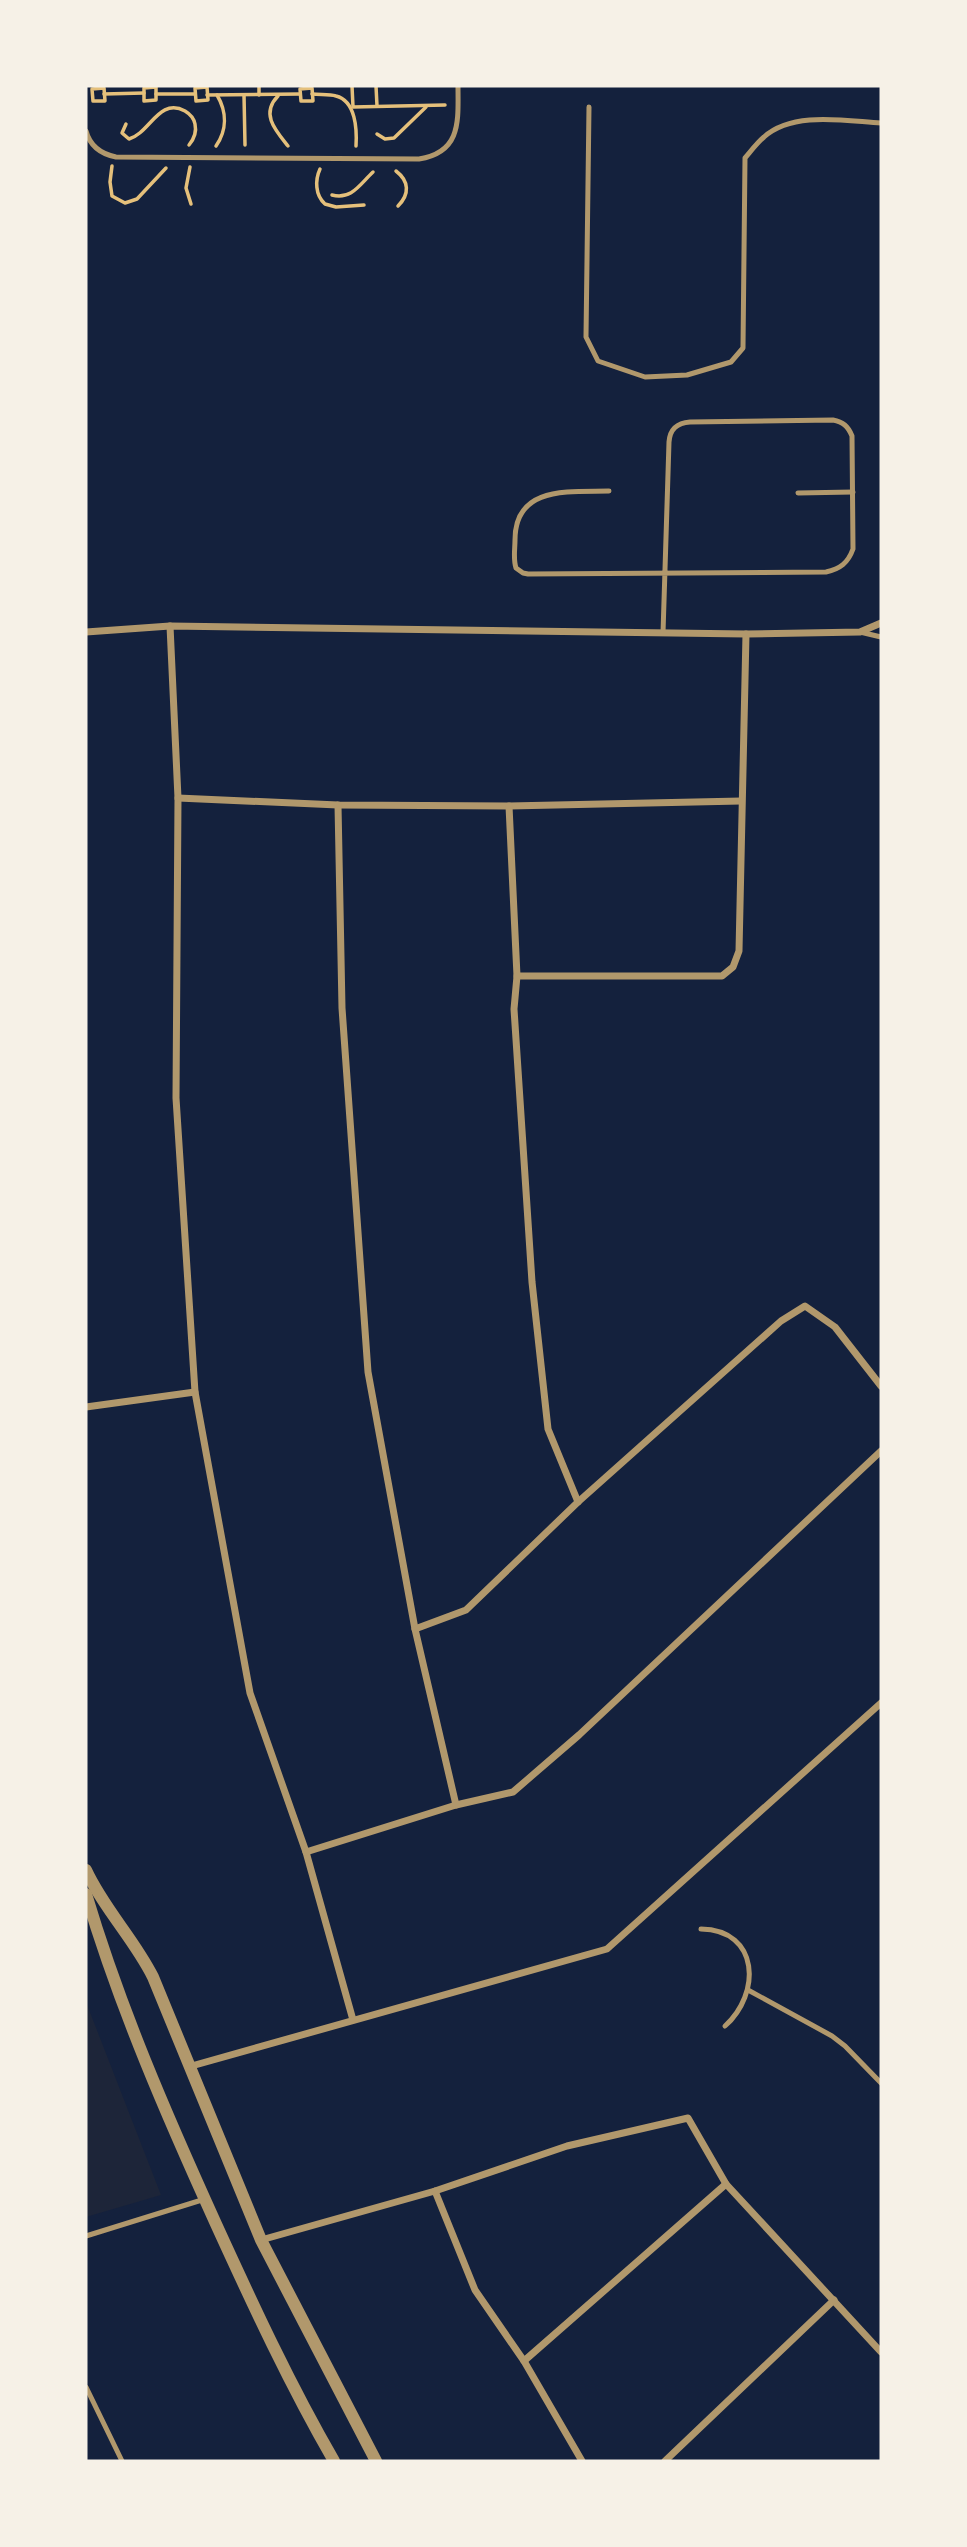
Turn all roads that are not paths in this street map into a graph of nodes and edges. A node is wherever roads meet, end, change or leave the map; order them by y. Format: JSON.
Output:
{"nodes":[{"id":1,"x":458,"y":86,"type":"edge"},
{"id":2,"x":589,"y":107,"type":"dead end"},
{"id":3,"x":881,"y":124,"type":"edge"},
{"id":4,"x":86,"y":131,"type":"edge"},
{"id":5,"x":609,"y":491,"type":"dead end"},
{"id":6,"x":853,"y":492,"type":"junction"},
{"id":7,"x":798,"y":493,"type":"dead end"},
{"id":8,"x":664,"y":572,"type":"junction"},
{"id":9,"x":881,"y":623,"type":"edge"},
{"id":10,"x":170,"y":626,"type":"junction"},
{"id":11,"x":86,"y":632,"type":"edge"},
{"id":12,"x":860,"y":632,"type":"junction"},
{"id":13,"x":663,"y":633,"type":"junction"},
{"id":14,"x":746,"y":634,"type":"junction"},
{"id":15,"x":881,"y":637,"type":"edge"},
{"id":16,"x":178,"y":798,"type":"junction"},
{"id":17,"x":741,"y":801,"type":"junction"},
{"id":18,"x":338,"y":805,"type":"junction"},
{"id":19,"x":509,"y":806,"type":"junction"},
{"id":20,"x":517,"y":976,"type":"junction"},
{"id":21,"x":881,"y":1385,"type":"edge"},
{"id":22,"x":195,"y":1392,"type":"junction"},
{"id":23,"x":86,"y":1407,"type":"edge"},
{"id":24,"x":881,"y":1451,"type":"edge"},
{"id":25,"x":578,"y":1502,"type":"junction"},
{"id":26,"x":415,"y":1629,"type":"junction"},
{"id":27,"x":881,"y":1703,"type":"edge"},
{"id":28,"x":456,"y":1805,"type":"junction"},
{"id":29,"x":306,"y":1852,"type":"junction"},
{"id":30,"x":86,"y":1870,"type":"edge"},
{"id":31,"x":86,"y":1894,"type":"edge"},
{"id":32,"x":701,"y":1929,"type":"dead end"},
{"id":33,"x":748,"y":1990,"type":"junction"},
{"id":34,"x":353,"y":2020,"type":"junction"},
{"id":35,"x":724,"y":2026,"type":"dead end"},
{"id":36,"x":188,"y":2067,"type":"junction"},
{"id":37,"x":881,"y":2083,"type":"edge"},
{"id":38,"x":726,"y":2184,"type":"junction"},
{"id":39,"x":435,"y":2192,"type":"junction"},
{"id":40,"x":205,"y":2199,"type":"junction"},
{"id":41,"x":86,"y":2236,"type":"edge"},
{"id":42,"x":261,"y":2241,"type":"junction"},
{"id":43,"x":834,"y":2300,"type":"junction"},
{"id":44,"x":881,"y":2352,"type":"edge"},
{"id":45,"x":524,"y":2361,"type":"junction"},
{"id":46,"x":86,"y":2387,"type":"edge"},
{"id":47,"x":93,"y":2405,"type":"junction"},
{"id":48,"x":86,"y":2407,"type":"edge"},
{"id":49,"x":122,"y":2461,"type":"edge"},
{"id":50,"x":334,"y":2461,"type":"edge"},
{"id":51,"x":376,"y":2461,"type":"edge"},
{"id":52,"x":582,"y":2461,"type":"edge"},
{"id":53,"x":665,"y":2461,"type":"edge"}],
"edges":[{"from":1,"to":4,"type":"lane"},
{"from":2,"to":3,"type":"lane"},
{"from":5,"to":8,"type":"lane"},
{"from":6,"to":7,"type":"lane"},
{"from":6,"to":8,"type":"lane"},
{"from":6,"to":8,"type":"lane"},
{"from":8,"to":13,"type":"lane"},
{"from":9,"to":12,"type":"street"},
{"from":10,"to":11,"type":"street"},
{"from":10,"to":13,"type":"street"},
{"from":10,"to":16,"type":"street"},
{"from":12,"to":14,"type":"street"},
{"from":12,"to":15,"type":"lane"},
{"from":13,"to":14,"type":"street"},
{"from":14,"to":17,"type":"street"},
{"from":16,"to":18,"type":"street"},
{"from":16,"to":22,"type":"street"},
{"from":17,"to":19,"type":"street"},
{"from":17,"to":20,"type":"street"},
{"from":18,"to":19,"type":"street"},
{"from":18,"to":26,"type":"street"},
{"from":19,"to":20,"type":"street"},
{"from":20,"to":25,"type":"street"},
{"from":21,"to":25,"type":"street"},
{"from":22,"to":23,"type":"street"},
{"from":22,"to":29,"type":"street"},
{"from":24,"to":28,"type":"street"},
{"from":25,"to":26,"type":"street"},
{"from":26,"to":28,"type":"street"},
{"from":27,"to":34,"type":"street"},
{"from":28,"to":29,"type":"street"},
{"from":29,"to":34,"type":"street"},
{"from":30,"to":36,"type":"street"},
{"from":31,"to":40,"type":"street"},
{"from":32,"to":33,"type":"lane"},
{"from":33,"to":35,"type":"lane"},
{"from":33,"to":37,"type":"lane"},
{"from":34,"to":36,"type":"street"},
{"from":36,"to":42,"type":"street"},
{"from":38,"to":39,"type":"street"},
{"from":38,"to":43,"type":"street"},
{"from":38,"to":45,"type":"street"},
{"from":39,"to":42,"type":"street"},
{"from":39,"to":45,"type":"street"},
{"from":40,"to":41,"type":"lane"},
{"from":40,"to":50,"type":"street"},
{"from":42,"to":51,"type":"street"},
{"from":43,"to":44,"type":"street"},
{"from":43,"to":53,"type":"street"},
{"from":45,"to":52,"type":"street"},
{"from":46,"to":47,"type":"lane"},
{"from":47,"to":48,"type":"lane"},
{"from":47,"to":49,"type":"lane"}]}
